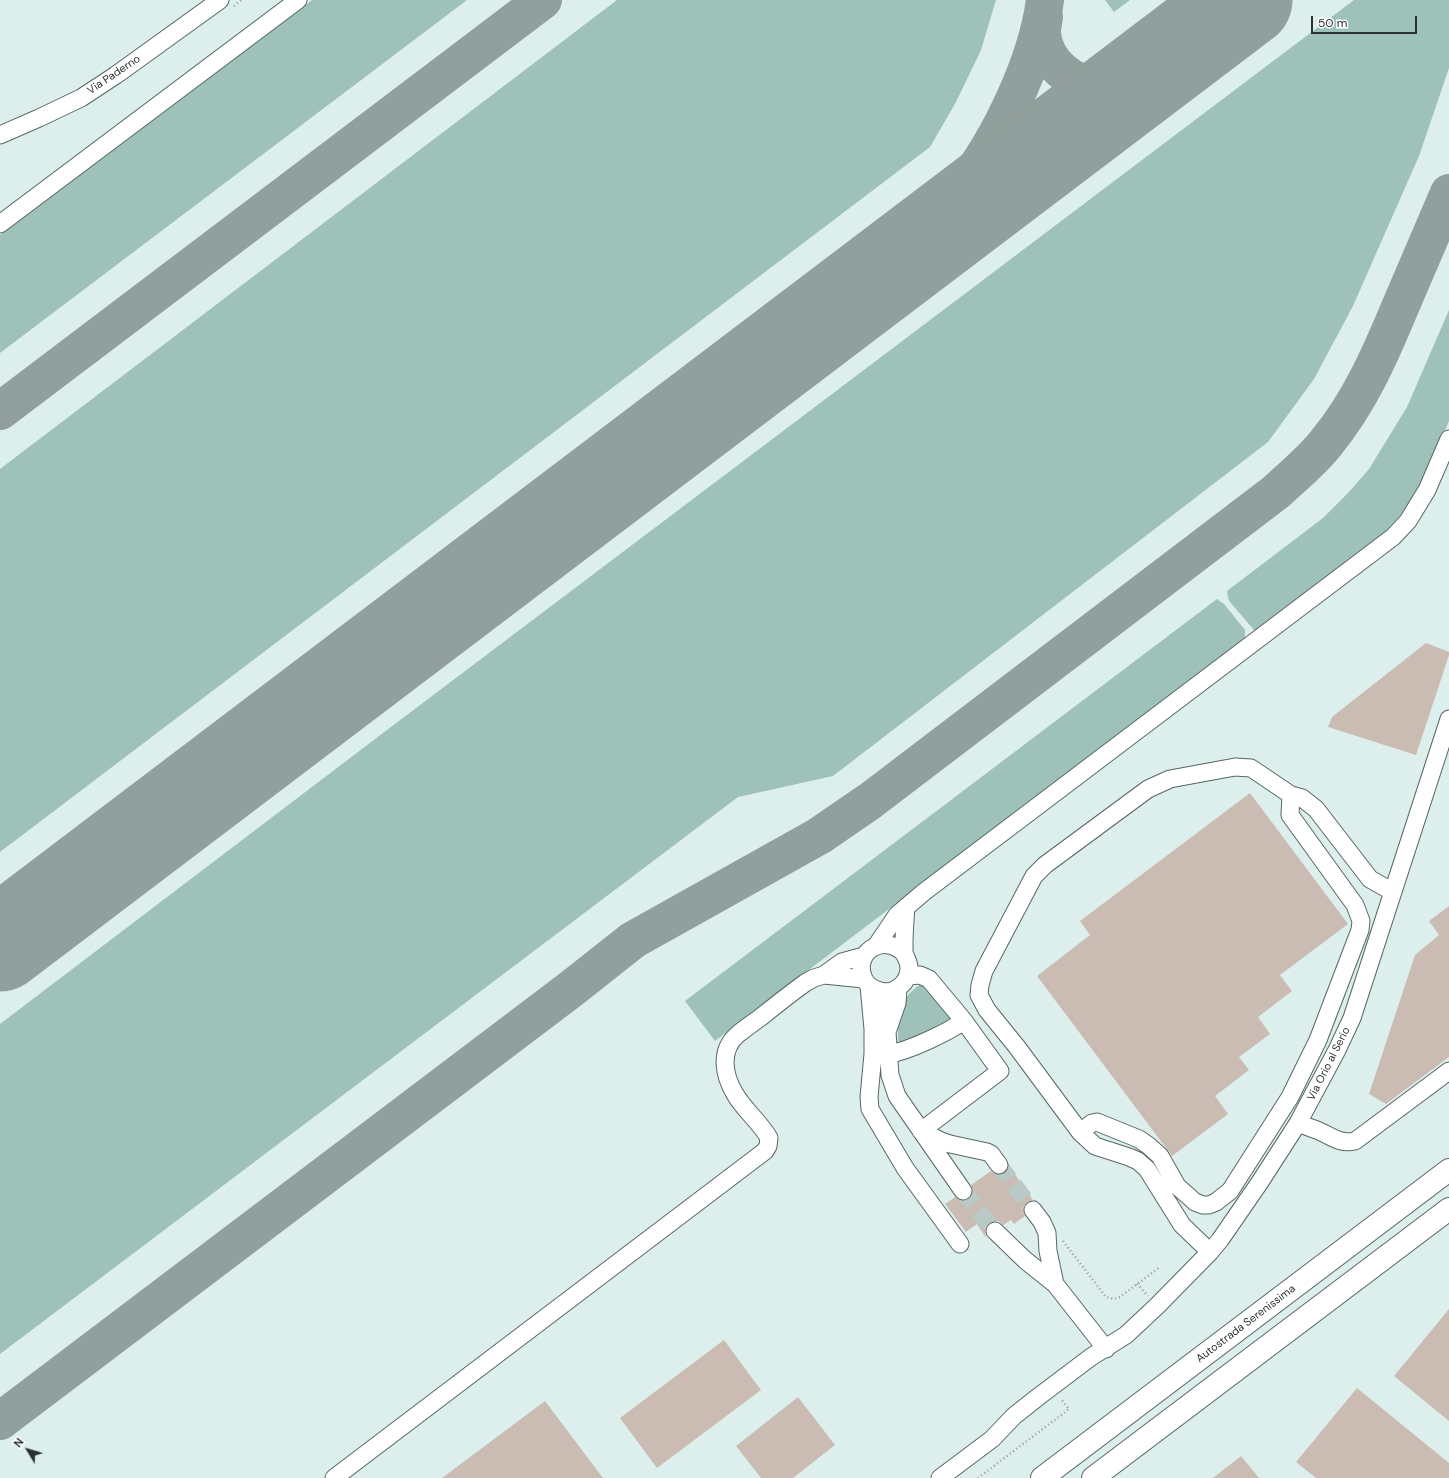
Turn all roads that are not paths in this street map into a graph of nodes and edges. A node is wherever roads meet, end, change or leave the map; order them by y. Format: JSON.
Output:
{"nodes":[{"id":1,"x":220,"y":0,"type":"edge"},
{"id":2,"x":298,"y":0,"type":"edge"},
{"id":3,"x":0,"y":135,"type":"edge"},
{"id":4,"x":0,"y":224,"type":"edge"},
{"id":5,"x":1449,"y":439,"type":"edge"},
{"id":6,"x":1449,"y":719,"type":"edge"},
{"id":7,"x":1291,"y":795,"type":"junction"},
{"id":8,"x":1393,"y":892,"type":"junction"},
{"id":9,"x":906,"y":907,"type":"junction"},
{"id":10,"x":870,"y":951,"type":"junction"},
{"id":11,"x":904,"y":954,"type":"junction"},
{"id":12,"x":824,"y":975,"type":"junction"},
{"id":13,"x":903,"y":982,"type":"junction"},
{"id":14,"x":871,"y":985,"type":"junction"},
{"id":15,"x":964,"y":1021,"type":"junction"},
{"id":16,"x":887,"y":1032,"type":"junction"},
{"id":17,"x":889,"y":1054,"type":"junction"},
{"id":18,"x":1449,"y":1071,"type":"edge"},
{"id":19,"x":890,"y":1075,"type":"junction"},
{"id":20,"x":1298,"y":1123,"type":"junction"},
{"id":21,"x":879,"y":1125,"type":"junction"},
{"id":22,"x":921,"y":1131,"type":"junction"},
{"id":23,"x":1080,"y":1132,"type":"junction"},
{"id":24,"x":999,"y":1165,"type":"tunnel mouth"},
{"id":25,"x":1449,"y":1170,"type":"edge"},
{"id":26,"x":963,"y":1191,"type":"tunnel mouth"},
{"id":27,"x":1449,"y":1209,"type":"edge"},
{"id":28,"x":1033,"y":1210,"type":"tunnel mouth"},
{"id":29,"x":995,"y":1231,"type":"tunnel mouth"},
{"id":30,"x":960,"y":1244,"type":"dead end"},
{"id":31,"x":1210,"y":1252,"type":"junction"},
{"id":32,"x":1055,"y":1284,"type":"junction"},
{"id":33,"x":1106,"y":1349,"type":"junction"},
{"id":34,"x":334,"y":1478,"type":"edge"},
{"id":35,"x":940,"y":1478,"type":"edge"},
{"id":36,"x":955,"y":1478,"type":"edge"},
{"id":37,"x":1042,"y":1478,"type":"edge"},
{"id":38,"x":1093,"y":1478,"type":"edge"}],
"edges":[{"from":1,"to":3,"type":"street","name":"Via Paderno"},
{"from":2,"to":4,"type":"street"},
{"from":5,"to":9,"type":"street"},
{"from":6,"to":8,"type":"street","name":"Via Orio al Serio"},
{"from":7,"to":8,"type":"street"},
{"from":7,"to":23,"type":"street"},
{"from":7,"to":23,"type":"street"},
{"from":8,"to":20,"type":"street","name":"Via Orio al Serio"},
{"from":9,"to":10,"type":"street"},
{"from":9,"to":11,"type":"street"},
{"from":10,"to":11,"type":"street"},
{"from":10,"to":12,"type":"street"},
{"from":10,"to":14,"type":"street"},
{"from":11,"to":13,"type":"street"},
{"from":12,"to":14,"type":"street"},
{"from":12,"to":34,"type":"street"},
{"from":13,"to":14,"type":"street"},
{"from":13,"to":15,"type":"street"},
{"from":13,"to":16,"type":"street"},
{"from":14,"to":16,"type":"street"},
{"from":14,"to":21,"type":"street"},
{"from":15,"to":17,"type":"street"},
{"from":15,"to":22,"type":"street"},
{"from":16,"to":17,"type":"street"},
{"from":17,"to":19,"type":"street"},
{"from":18,"to":20,"type":"street"},
{"from":19,"to":21,"type":"street"},
{"from":19,"to":22,"type":"street"},
{"from":20,"to":31,"type":"street","name":"Via Orio al Serio"},
{"from":21,"to":30,"type":"street"},
{"from":22,"to":24,"type":"street"},
{"from":22,"to":26,"type":"street"},
{"from":23,"to":31,"type":"street"},
{"from":25,"to":37,"type":"highway","name":"Autostrada Serenissima"},
{"from":27,"to":38,"type":"highway"},
{"from":28,"to":32,"type":"street"},
{"from":29,"to":32,"type":"street"},
{"from":31,"to":33,"type":"street","name":"Via Orio al Serio"},
{"from":32,"to":33,"type":"street"},
{"from":33,"to":35,"type":"street"},
{"from":33,"to":36,"type":"street"}]}
